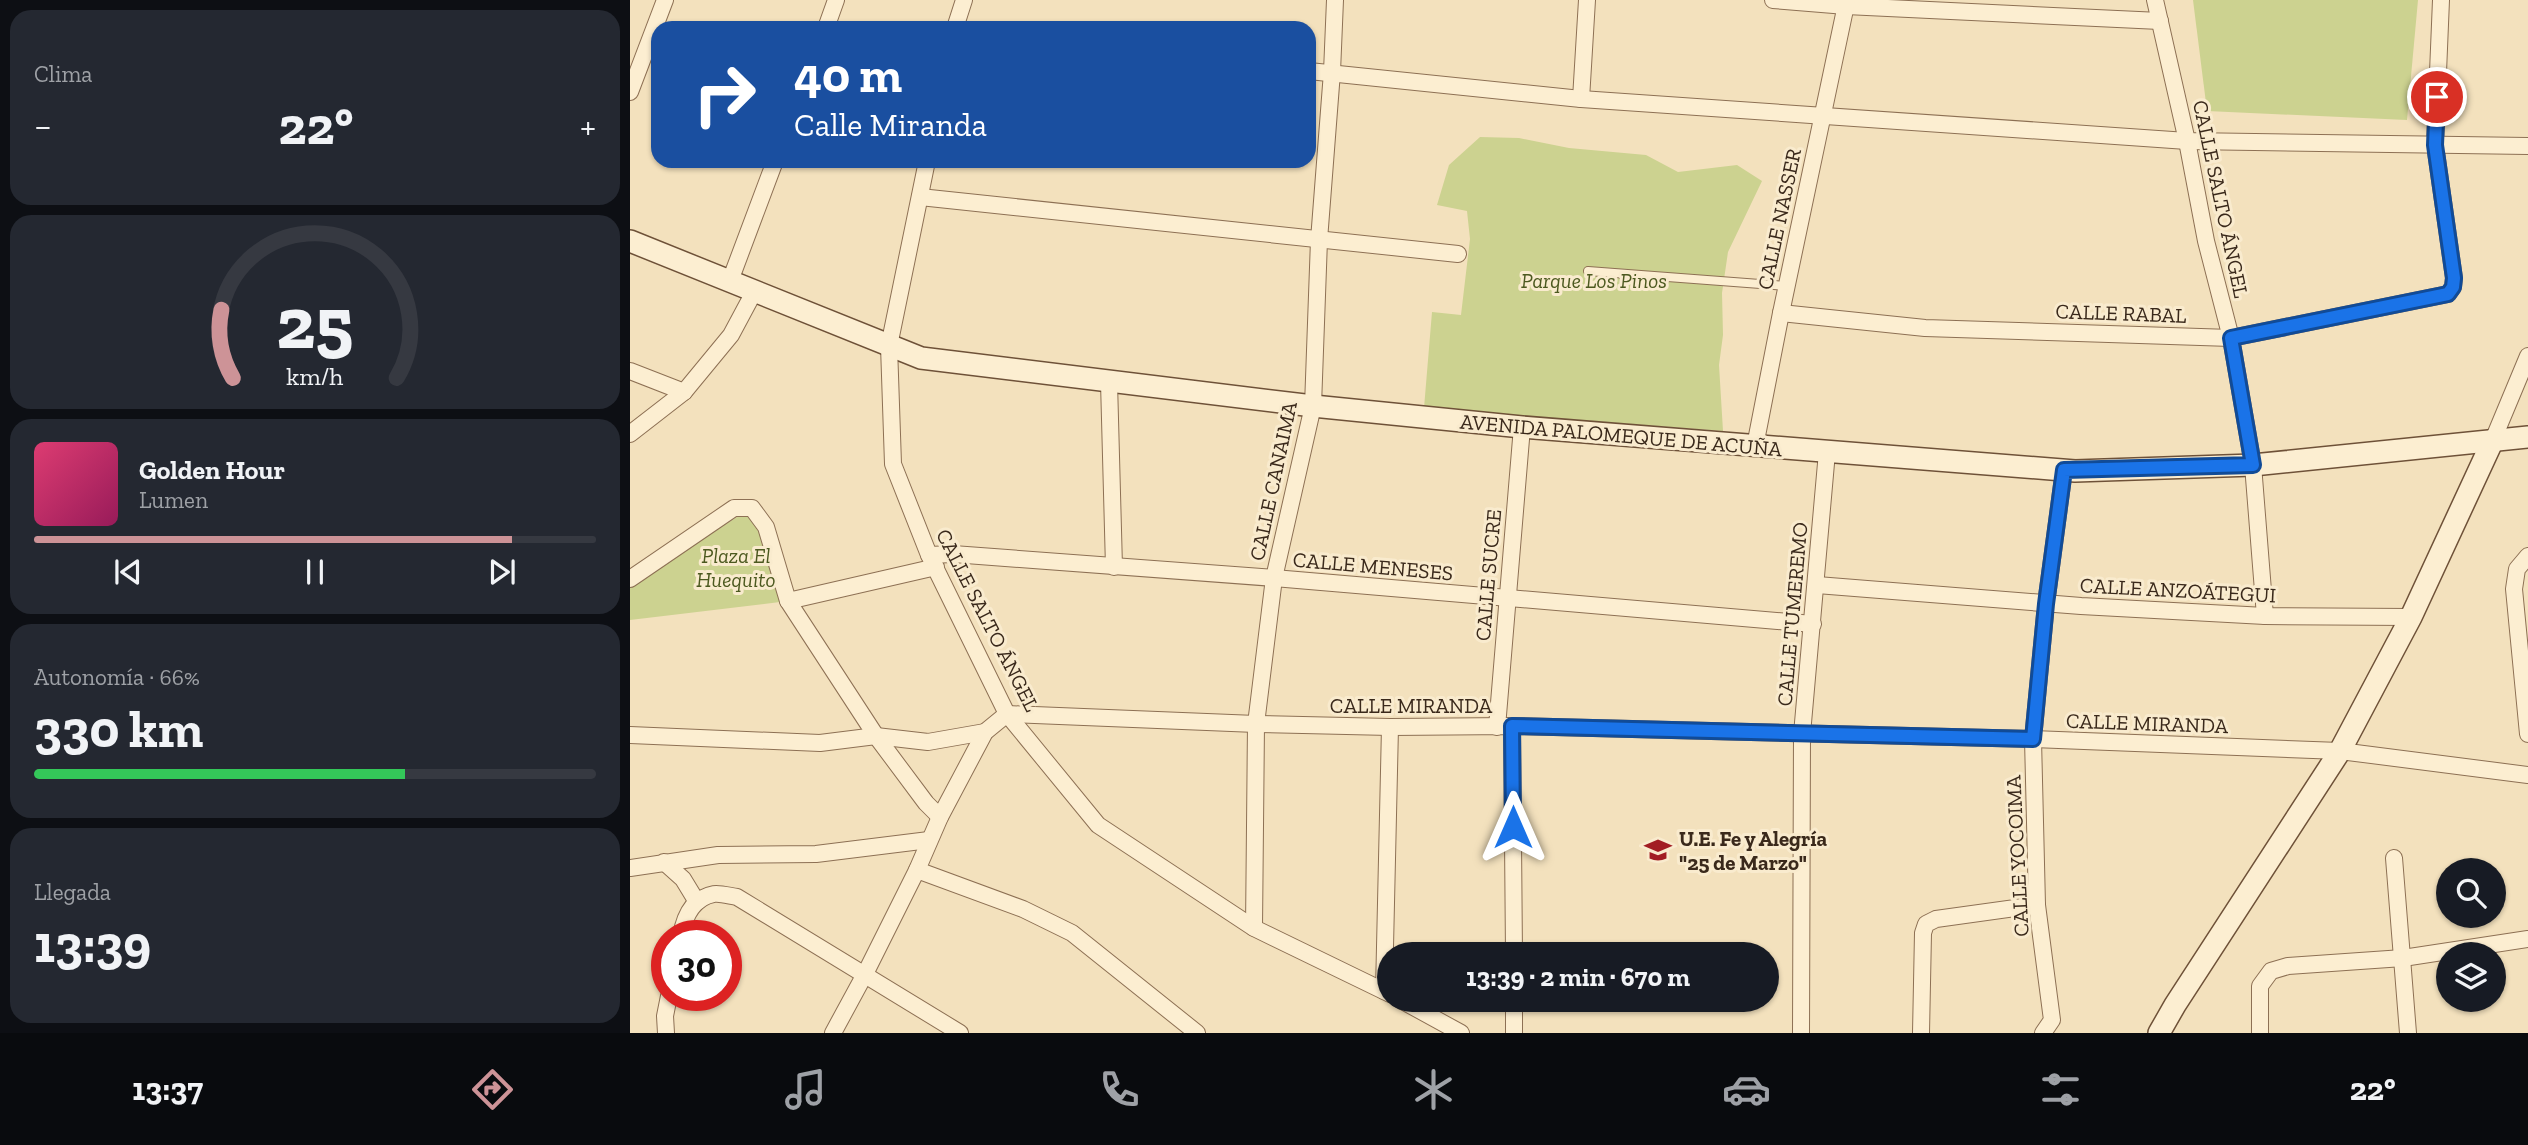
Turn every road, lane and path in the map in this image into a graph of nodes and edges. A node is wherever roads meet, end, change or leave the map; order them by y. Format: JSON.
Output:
{"nodes":[{"id":1,"x":665,"y":0,"type":"edge"},
{"id":2,"x":836,"y":0,"type":"edge"},
{"id":3,"x":964,"y":0,"type":"edge"},
{"id":4,"x":1335,"y":0,"type":"edge"},
{"id":5,"x":1587,"y":0,"type":"edge"},
{"id":6,"x":1773,"y":0,"type":"edge"},
{"id":7,"x":2155,"y":0,"type":"edge"},
{"id":8,"x":2441,"y":0,"type":"edge"},
{"id":9,"x":1846,"y":3,"type":"edge"},
{"id":10,"x":657,"y":21,"type":"edge"},
{"id":11,"x":828,"y":21,"type":"edge"},
{"id":12,"x":957,"y":21,"type":"edge"},
{"id":13,"x":2160,"y":21,"type":"junction"},
{"id":14,"x":651,"y":37,"type":"edge"},
{"id":15,"x":1316,"y":71,"type":"edge"},
{"id":16,"x":1332,"y":72,"type":"junction"},
{"id":17,"x":630,"y":92,"type":"edge"},
{"id":18,"x":1581,"y":99,"type":"junction"},
{"id":19,"x":1822,"y":116,"type":"junction"},
{"id":20,"x":2187,"y":141,"type":"junction"},
{"id":21,"x":2435,"y":145,"type":"junction"},
{"id":22,"x":2528,"y":146,"type":"edge"},
{"id":23,"x":772,"y":168,"type":"edge"},
{"id":24,"x":926,"y":168,"type":"edge"},
{"id":25,"x":920,"y":197,"type":"junction"},
{"id":26,"x":1320,"y":240,"type":"junction"},
{"id":27,"x":630,"y":241,"type":"edge"},
{"id":28,"x":1458,"y":254,"type":"dead end"},
{"id":29,"x":1588,"y":271,"type":"dead end"},
{"id":30,"x":730,"y":281,"type":"junction"},
{"id":31,"x":1786,"y":285,"type":"junction"},
{"id":32,"x":754,"y":292,"type":"junction"},
{"id":33,"x":1781,"y":313,"type":"junction"},
{"id":34,"x":2231,"y":338,"type":"junction"},
{"id":35,"x":889,"y":346,"type":"junction"},
{"id":36,"x":2528,"y":356,"type":"edge"},
{"id":37,"x":630,"y":371,"type":"edge"},
{"id":38,"x":1110,"y":382,"type":"junction"},
{"id":39,"x":684,"y":392,"type":"junction"},
{"id":40,"x":1313,"y":406,"type":"junction"},
{"id":41,"x":1522,"y":427,"type":"junction"},
{"id":42,"x":630,"y":433,"type":"edge"},
{"id":43,"x":2528,"y":437,"type":"edge"},
{"id":44,"x":2493,"y":440,"type":"junction"},
{"id":45,"x":1755,"y":446,"type":"junction"},
{"id":46,"x":1827,"y":452,"type":"junction"},
{"id":47,"x":2253,"y":465,"type":"junction"},
{"id":48,"x":2064,"y":470,"type":"junction"},
{"id":49,"x":2528,"y":556,"type":"edge"},
{"id":50,"x":933,"y":561,"type":"junction"},
{"id":51,"x":1114,"y":567,"type":"junction"},
{"id":52,"x":630,"y":579,"type":"edge"},
{"id":53,"x":1274,"y":579,"type":"junction"},
{"id":54,"x":1817,"y":585,"type":"junction"},
{"id":55,"x":1507,"y":598,"type":"junction"},
{"id":56,"x":788,"y":601,"type":"junction"},
{"id":57,"x":2046,"y":604,"type":"junction"},
{"id":58,"x":2265,"y":616,"type":"junction"},
{"id":59,"x":2412,"y":617,"type":"junction"},
{"id":60,"x":1813,"y":624,"type":"junction"},
{"id":61,"x":1007,"y":714,"type":"junction"},
{"id":62,"x":1256,"y":723,"type":"junction"},
{"id":63,"x":1505,"y":726,"type":"junction"},
{"id":64,"x":1390,"y":727,"type":"junction"},
{"id":65,"x":985,"y":732,"type":"junction"},
{"id":66,"x":1802,"y":734,"type":"junction"},
{"id":67,"x":2528,"y":734,"type":"edge"},
{"id":68,"x":630,"y":735,"type":"edge"},
{"id":69,"x":876,"y":736,"type":"junction"},
{"id":70,"x":2033,"y":739,"type":"junction"},
{"id":71,"x":2340,"y":751,"type":"junction"},
{"id":72,"x":2528,"y":775,"type":"edge"},
{"id":73,"x":940,"y":817,"type":"junction"},
{"id":74,"x":929,"y":841,"type":"junction"},
{"id":75,"x":2393,"y":858,"type":"dead end"},
{"id":76,"x":664,"y":862,"type":"junction"},
{"id":77,"x":630,"y":868,"type":"edge"},
{"id":78,"x":917,"y":870,"type":"junction"},
{"id":79,"x":697,"y":902,"type":"junction"},
{"id":80,"x":2037,"y":905,"type":"junction"},
{"id":81,"x":683,"y":920,"type":"edge"},
{"id":82,"x":1254,"y":928,"type":"junction"},
{"id":83,"x":2528,"y":939,"type":"edge"},
{"id":84,"x":1388,"y":942,"type":"edge"},
{"id":85,"x":1514,"y":942,"type":"edge"},
{"id":86,"x":2403,"y":958,"type":"junction"},
{"id":87,"x":865,"y":974,"type":"junction"},
{"id":88,"x":1377,"y":988,"type":"edge"},
{"id":89,"x":666,"y":1011,"type":"edge"},
{"id":90,"x":1423,"y":1012,"type":"edge"},
{"id":91,"x":1514,"y":1012,"type":"edge"},
{"id":92,"x":954,"y":1032,"type":"edge"},
{"id":93,"x":2045,"y":1032,"type":"edge"},
{"id":94,"x":666,"y":1033,"type":"edge"},
{"id":95,"x":833,"y":1033,"type":"edge"},
{"id":96,"x":1196,"y":1033,"type":"edge"},
{"id":97,"x":1461,"y":1033,"type":"edge"},
{"id":98,"x":1514,"y":1033,"type":"edge"},
{"id":99,"x":1801,"y":1033,"type":"edge"},
{"id":100,"x":1921,"y":1033,"type":"edge"},
{"id":101,"x":2159,"y":1033,"type":"edge"},
{"id":102,"x":2260,"y":1033,"type":"edge"},
{"id":103,"x":2408,"y":1033,"type":"edge"}],
"edges":[{"from":1,"to":10,"type":"street"},
{"from":2,"to":11,"type":"street"},
{"from":3,"to":12,"type":"street"},
{"from":4,"to":16,"type":"street","name":"CALLE CANAIMA"},
{"from":5,"to":18,"type":"street"},
{"from":6,"to":9,"type":"street"},
{"from":7,"to":13,"type":"street","name":"CALLE SALTO ÁNGEL"},
{"from":8,"to":21,"type":"street"},
{"from":9,"to":13,"type":"street"},
{"from":9,"to":19,"type":"street","name":"CALLE NASSER"},
{"from":13,"to":20,"type":"street","name":"CALLE SALTO ÁNGEL"},
{"from":14,"to":17,"type":"street"},
{"from":15,"to":16,"type":"street"},
{"from":16,"to":18,"type":"street"},
{"from":16,"to":26,"type":"street","name":"CALLE CANAIMA"},
{"from":18,"to":19,"type":"street"},
{"from":19,"to":20,"type":"street"},
{"from":19,"to":31,"type":"street","name":"CALLE NASSER"},
{"from":20,"to":21,"type":"street"},
{"from":20,"to":34,"type":"street","name":"CALLE SALTO ÁNGEL"},
{"from":21,"to":22,"type":"street"},
{"from":21,"to":34,"type":"street","name":"CALLE RABAL"},
{"from":23,"to":30,"type":"street"},
{"from":24,"to":25,"type":"street","name":"CALLE SALTO ÁNGEL"},
{"from":25,"to":26,"type":"street"},
{"from":25,"to":35,"type":"street","name":"CALLE SALTO ÁNGEL"},
{"from":26,"to":28,"type":"street"},
{"from":26,"to":40,"type":"street","name":"CALLE CANAIMA"},
{"from":27,"to":30,"type":"street","name":"AVENIDA PALOMEQUE DE ACUÑA"},
{"from":29,"to":31,"type":"lane"},
{"from":30,"to":32,"type":"street","name":"AVENIDA PALOMEQUE DE ACUÑA"},
{"from":31,"to":33,"type":"street","name":"CALLE NASSER"},
{"from":32,"to":35,"type":"street","name":"AVENIDA PALOMEQUE DE ACUÑA"},
{"from":32,"to":39,"type":"street"},
{"from":33,"to":34,"type":"street","name":"CALLE RABAL"},
{"from":33,"to":45,"type":"street","name":"CALLE NASSER"},
{"from":34,"to":47,"type":"street","name":"CALLE SALTO ÁNGEL"},
{"from":35,"to":38,"type":"street","name":"AVENIDA PALOMEQUE DE ACUÑA"},
{"from":35,"to":50,"type":"street","name":"CALLE SALTO ÁNGEL"},
{"from":36,"to":44,"type":"street"},
{"from":37,"to":39,"type":"street"},
{"from":38,"to":40,"type":"street","name":"AVENIDA PALOMEQUE DE ACUÑA"},
{"from":38,"to":51,"type":"street"},
{"from":39,"to":42,"type":"street"},
{"from":40,"to":41,"type":"street","name":"AVENIDA PALOMEQUE DE ACUÑA"},
{"from":40,"to":53,"type":"street","name":"CALLE CANAIMA"},
{"from":41,"to":45,"type":"street","name":"AVENIDA PALOMEQUE DE ACUÑA"},
{"from":41,"to":55,"type":"street","name":"CALLE SUCRE"},
{"from":43,"to":44,"type":"street","name":"AVENIDA PALOMEQUE DE ACUÑA"},
{"from":44,"to":47,"type":"street","name":"AVENIDA PALOMEQUE DE ACUÑA"},
{"from":44,"to":59,"type":"street"},
{"from":45,"to":46,"type":"street","name":"AVENIDA PALOMEQUE DE ACUÑA"},
{"from":46,"to":48,"type":"street","name":"AVENIDA PALOMEQUE DE ACUÑA"},
{"from":46,"to":54,"type":"street","name":"CALLE TUMEREMO"},
{"from":47,"to":48,"type":"street","name":"AVENIDA PALOMEQUE DE ACUÑA"},
{"from":47,"to":58,"type":"street","name":"CALLE SALTO ÁNGEL"},
{"from":48,"to":57,"type":"street","name":"CALLE YOCOIMA"},
{"from":49,"to":67,"type":"street"},
{"from":50,"to":51,"type":"street","name":"CALLE MENESES"},
{"from":50,"to":56,"type":"street","name":"CALLE MENESES"},
{"from":50,"to":61,"type":"street","name":"CALLE SALTO ÁNGEL"},
{"from":51,"to":53,"type":"street","name":"CALLE MENESES"},
{"from":52,"to":56,"type":"street"},
{"from":53,"to":55,"type":"street","name":"CALLE MENESES"},
{"from":53,"to":62,"type":"street","name":"CALLE CANAIMA"},
{"from":54,"to":57,"type":"street","name":"CALLE ANZOÁTEGUI"},
{"from":54,"to":60,"type":"street","name":"CALLE TUMEREMO"},
{"from":55,"to":60,"type":"street","name":"CALLE MENESES"},
{"from":55,"to":63,"type":"street","name":"CALLE SUCRE"},
{"from":56,"to":69,"type":"street"},
{"from":57,"to":58,"type":"street","name":"CALLE ANZOÁTEGUI"},
{"from":57,"to":70,"type":"street","name":"CALLE YOCOIMA"},
{"from":58,"to":59,"type":"street","name":"CALLE ANZOÁTEGUI"},
{"from":59,"to":71,"type":"street"},
{"from":60,"to":66,"type":"street","name":"CALLE TUMEREMO"},
{"from":61,"to":62,"type":"street","name":"CALLE MIRANDA"},
{"from":61,"to":65,"type":"street"},
{"from":61,"to":82,"type":"street","name":"CALLE SALTO ÁNGEL"},
{"from":62,"to":64,"type":"street","name":"CALLE MIRANDA"},
{"from":62,"to":82,"type":"street","name":"CALLE CANAIMA"},
{"from":63,"to":64,"type":"street","name":"CALLE MIRANDA"},
{"from":63,"to":66,"type":"street","name":"CALLE MIRANDA"},
{"from":63,"to":85,"type":"street","name":"CALLE SUCRE"},
{"from":64,"to":84,"type":"street"},
{"from":65,"to":69,"type":"street"},
{"from":65,"to":73,"type":"street"},
{"from":66,"to":70,"type":"street","name":"CALLE MIRANDA"},
{"from":66,"to":99,"type":"street","name":"CALLE TUMEREMO"},
{"from":68,"to":69,"type":"street"},
{"from":69,"to":73,"type":"street"},
{"from":70,"to":71,"type":"street","name":"CALLE MIRANDA"},
{"from":70,"to":80,"type":"street","name":"CALLE YOCOIMA"},
{"from":71,"to":72,"type":"street","name":"CALLE MIRANDA"},
{"from":71,"to":101,"type":"street"},
{"from":73,"to":74,"type":"street"},
{"from":74,"to":76,"type":"street"},
{"from":74,"to":78,"type":"street"},
{"from":75,"to":86,"type":"street"},
{"from":76,"to":77,"type":"street"},
{"from":76,"to":79,"type":"street"},
{"from":78,"to":87,"type":"street"},
{"from":78,"to":96,"type":"street"},
{"from":79,"to":81,"type":"street"},
{"from":79,"to":87,"type":"street"},
{"from":80,"to":93,"type":"street","name":"CALLE YOCOIMA"},
{"from":80,"to":100,"type":"street"},
{"from":82,"to":88,"type":"street","name":"CALLE SALTO ÁNGEL"},
{"from":83,"to":86,"type":"street"},
{"from":86,"to":102,"type":"street"},
{"from":86,"to":103,"type":"street"},
{"from":87,"to":92,"type":"street"},
{"from":87,"to":95,"type":"street"},
{"from":89,"to":94,"type":"street"},
{"from":90,"to":97,"type":"street"},
{"from":91,"to":98,"type":"street"}]}
